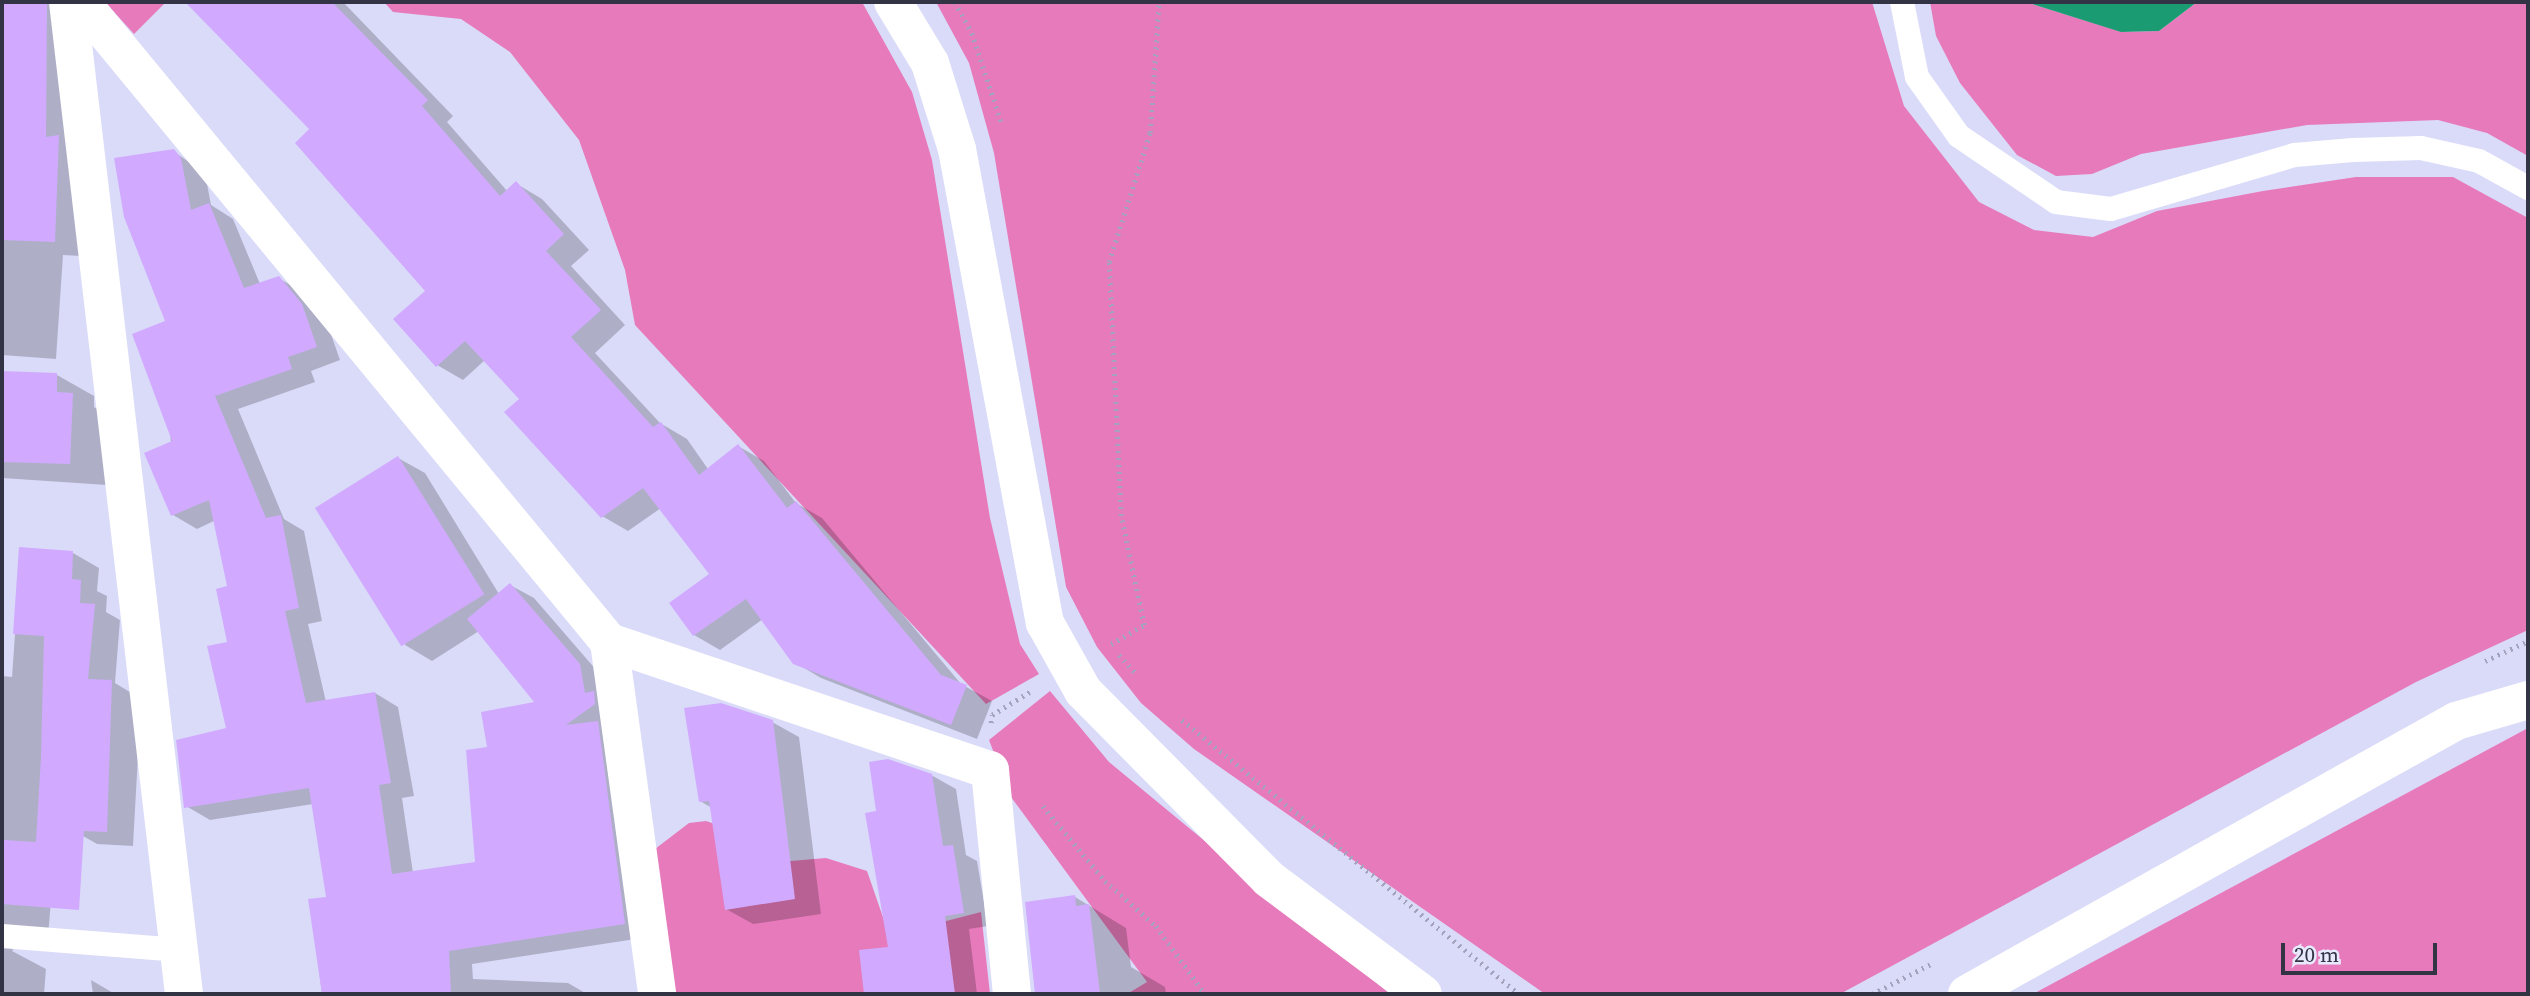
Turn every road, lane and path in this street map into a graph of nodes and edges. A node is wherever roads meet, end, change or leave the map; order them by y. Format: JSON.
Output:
{"nodes":[{"id":1,"x":68,"y":2,"type":"edge"},
{"id":2,"x":81,"y":2,"type":"edge"},
{"id":3,"x":893,"y":2,"type":"edge"},
{"id":4,"x":955,"y":2,"type":"edge"},
{"id":5,"x":1159,"y":2,"type":"edge"},
{"id":6,"x":1902,"y":2,"type":"edge"},
{"id":7,"x":1003,"y":132,"type":"dead end"},
{"id":8,"x":2528,"y":188,"type":"edge"},
{"id":9,"x":1105,"y":636,"type":"dead end"},
{"id":10,"x":609,"y":642,"type":"junction"},
{"id":11,"x":1110,"y":645,"type":"junction"},
{"id":12,"x":1069,"y":668,"type":"junction"},
{"id":13,"x":1146,"y":684,"type":"dead end"},
{"id":14,"x":2528,"y":700,"type":"edge"},
{"id":15,"x":1174,"y":713,"type":"dead end"},
{"id":16,"x":990,"y":770,"type":"junction"},
{"id":17,"x":2,"y":936,"type":"edge"},
{"id":18,"x":179,"y":950,"type":"junction"},
{"id":19,"x":184,"y":994,"type":"edge"},
{"id":20,"x":657,"y":994,"type":"edge"},
{"id":21,"x":1012,"y":994,"type":"edge"},
{"id":22,"x":1205,"y":994,"type":"edge"},
{"id":23,"x":1423,"y":994,"type":"edge"},
{"id":24,"x":1519,"y":994,"type":"edge"},
{"id":25,"x":1967,"y":994,"type":"edge"}],
"edges":[{"from":1,"to":18,"type":"street"},
{"from":2,"to":10,"type":"street"},
{"from":3,"to":12,"type":"street"},
{"from":4,"to":7,"type":"path"},
{"from":5,"to":11,"type":"path"},
{"from":6,"to":8,"type":"lane"},
{"from":9,"to":11,"type":"path"},
{"from":10,"to":16,"type":"street"},
{"from":10,"to":20,"type":"street"},
{"from":11,"to":12,"type":"path"},
{"from":11,"to":13,"type":"path"},
{"from":12,"to":16,"type":"path"},
{"from":12,"to":23,"type":"street"},
{"from":14,"to":25,"type":"street"},
{"from":15,"to":24,"type":"path"},
{"from":16,"to":21,"type":"street"},
{"from":16,"to":22,"type":"path"},
{"from":17,"to":18,"type":"lane"},
{"from":18,"to":19,"type":"street"}]}
